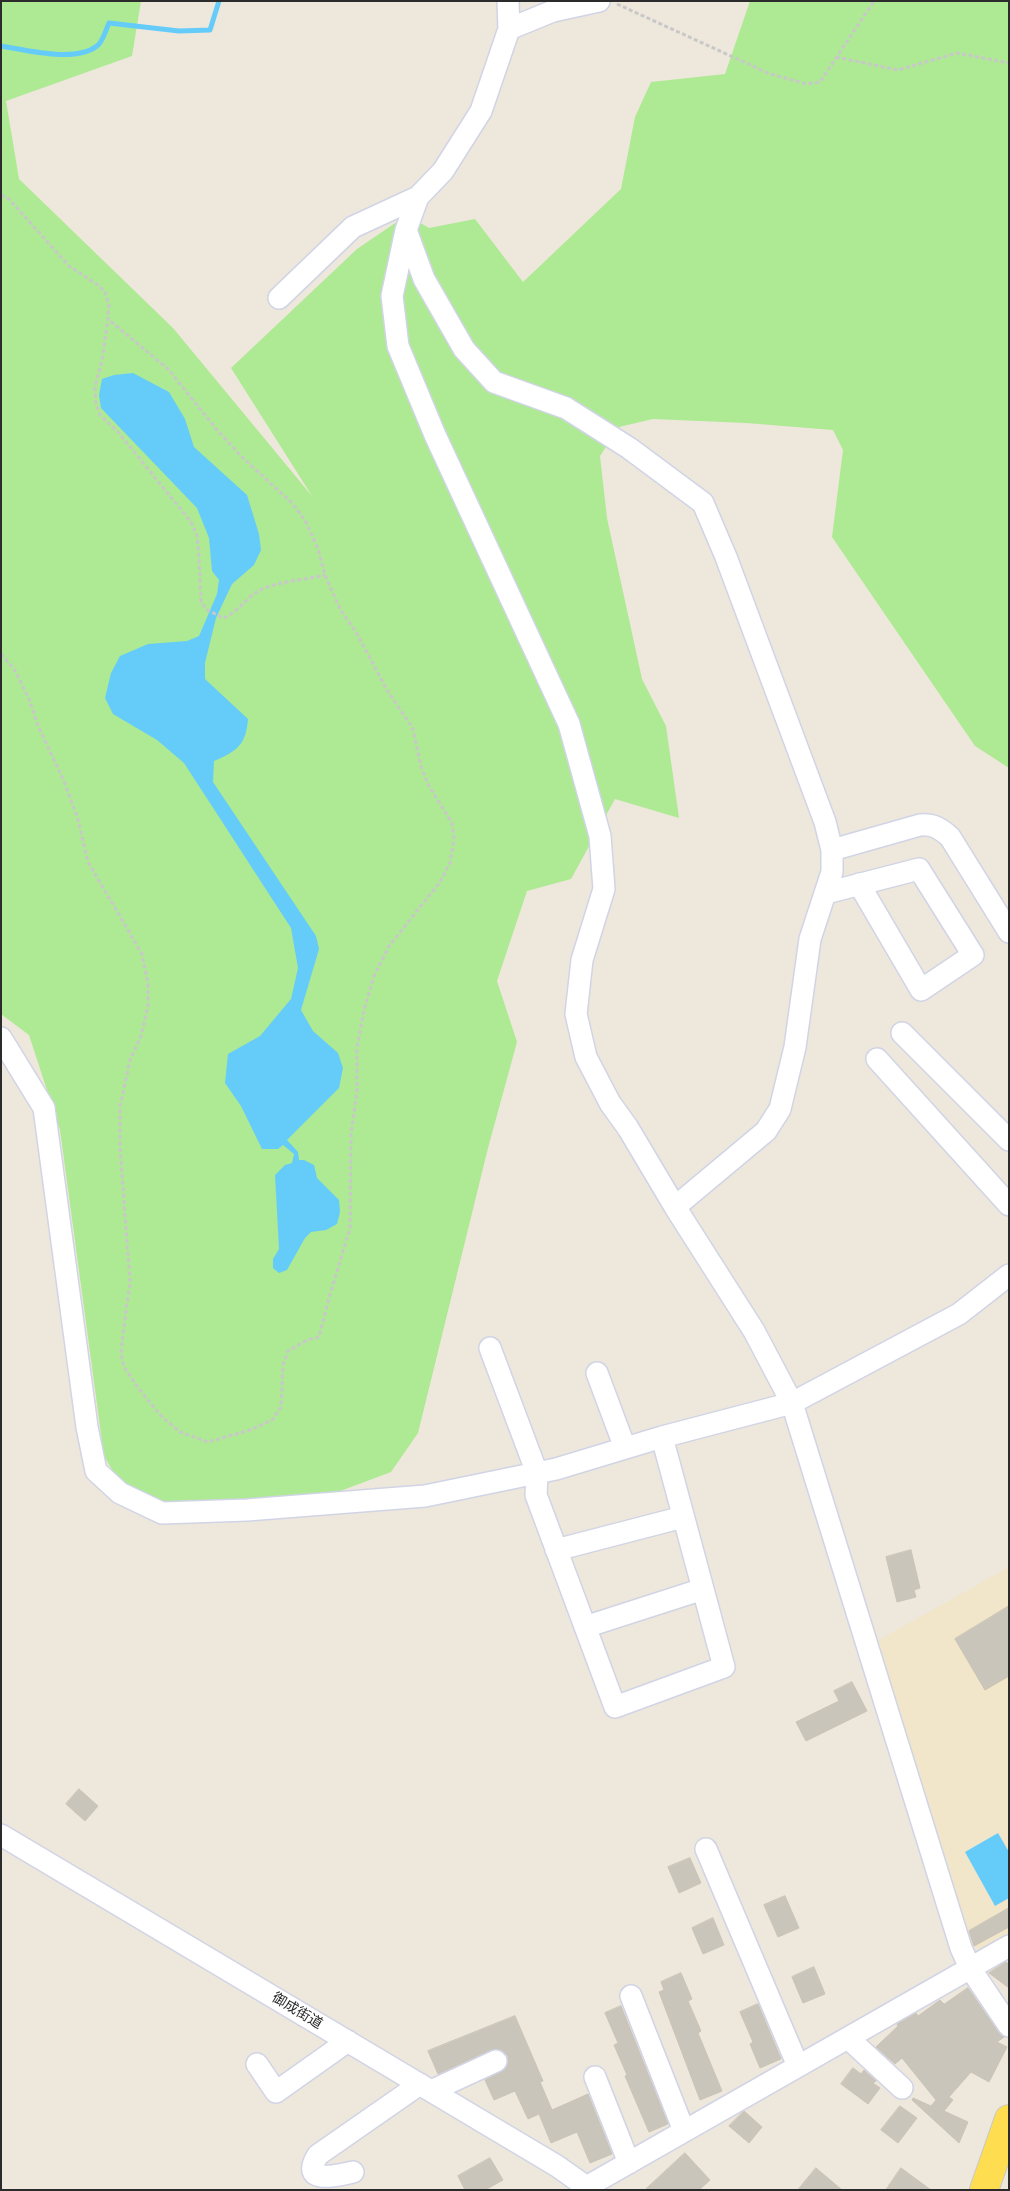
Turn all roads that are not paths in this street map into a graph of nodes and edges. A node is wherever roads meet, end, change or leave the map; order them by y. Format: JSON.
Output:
{"nodes":[{"id":1,"x":508,"y":1,"type":"edge"},
{"id":2,"x":599,"y":1,"type":"edge"},
{"id":3,"x":509,"y":29,"type":"junction"},
{"id":4,"x":418,"y":197,"type":"junction"},
{"id":5,"x":406,"y":230,"type":"junction"},
{"id":6,"x":279,"y":298,"type":"dead end"},
{"id":7,"x":832,"y":850,"type":"junction"},
{"id":8,"x":859,"y":884,"type":"junction"},
{"id":9,"x":826,"y":893,"type":"junction"},
{"id":10,"x":1009,"y":932,"type":"edge"},
{"id":11,"x":902,"y":1032,"type":"dead end"},
{"id":12,"x":1,"y":1038,"type":"edge"},
{"id":13,"x":877,"y":1058,"type":"dead end"},
{"id":14,"x":1009,"y":1140,"type":"edge"},
{"id":15,"x":1009,"y":1205,"type":"edge"},
{"id":16,"x":675,"y":1207,"type":"junction"},
{"id":17,"x":1009,"y":1275,"type":"edge"},
{"id":18,"x":490,"y":1348,"type":"dead end"},
{"id":19,"x":597,"y":1373,"type":"dead end"},
{"id":20,"x":792,"y":1402,"type":"junction"},
{"id":21,"x":662,"y":1437,"type":"junction"},
{"id":22,"x":625,"y":1448,"type":"junction"},
{"id":23,"x":537,"y":1473,"type":"junction"},
{"id":24,"x":683,"y":1516,"type":"junction"},
{"id":25,"x":556,"y":1550,"type":"junction"},
{"id":26,"x":703,"y":1589,"type":"junction"},
{"id":27,"x":585,"y":1627,"type":"junction"},
{"id":28,"x":1,"y":1835,"type":"edge"},
{"id":29,"x":706,"y":1849,"type":"dead end"},
{"id":30,"x":1009,"y":1946,"type":"edge"},
{"id":31,"x":970,"y":1968,"type":"junction"},
{"id":32,"x":631,"y":1996,"type":"dead end"},
{"id":33,"x":1009,"y":2026,"type":"edge"},
{"id":34,"x":848,"y":2038,"type":"junction"},
{"id":35,"x":348,"y":2041,"type":"junction"},
{"id":36,"x":496,"y":2061,"type":"dead end"},
{"id":37,"x":257,"y":2064,"type":"dead end"},
{"id":38,"x":798,"y":2066,"type":"junction"},
{"id":39,"x":595,"y":2078,"type":"dead end"},
{"id":40,"x":425,"y":2087,"type":"junction"},
{"id":41,"x":902,"y":2088,"type":"dead end"},
{"id":42,"x":1009,"y":2119,"type":"edge"},
{"id":43,"x":684,"y":2131,"type":"junction"},
{"id":44,"x":629,"y":2162,"type":"junction"},
{"id":45,"x":353,"y":2172,"type":"dead end"},
{"id":46,"x":586,"y":2189,"type":"edge"},
{"id":47,"x":984,"y":2190,"type":"edge"}],
"edges":[{"from":1,"to":3,"type":"street"},
{"from":2,"to":3,"type":"street"},
{"from":3,"to":4,"type":"street"},
{"from":4,"to":5,"type":"street"},
{"from":4,"to":6,"type":"street"},
{"from":5,"to":7,"type":"street"},
{"from":5,"to":16,"type":"street"},
{"from":7,"to":9,"type":"street"},
{"from":7,"to":10,"type":"street"},
{"from":8,"to":8,"type":"street"},
{"from":8,"to":9,"type":"street"},
{"from":9,"to":16,"type":"street"},
{"from":11,"to":14,"type":"street"},
{"from":12,"to":23,"type":"street"},
{"from":13,"to":15,"type":"street"},
{"from":16,"to":20,"type":"street"},
{"from":17,"to":20,"type":"street"},
{"from":18,"to":23,"type":"street"},
{"from":19,"to":22,"type":"street"},
{"from":20,"to":21,"type":"street"},
{"from":20,"to":31,"type":"street"},
{"from":21,"to":22,"type":"street"},
{"from":21,"to":24,"type":"street"},
{"from":22,"to":23,"type":"street"},
{"from":23,"to":25,"type":"street"},
{"from":24,"to":25,"type":"street"},
{"from":24,"to":26,"type":"street"},
{"from":25,"to":27,"type":"street"},
{"from":26,"to":27,"type":"street"},
{"from":26,"to":27,"type":"street"},
{"from":28,"to":35,"type":"street","name":"御成街道"},
{"from":29,"to":38,"type":"street"},
{"from":30,"to":31,"type":"street"},
{"from":31,"to":33,"type":"street"},
{"from":31,"to":34,"type":"street"},
{"from":32,"to":43,"type":"street"},
{"from":34,"to":38,"type":"street"},
{"from":34,"to":41,"type":"street"},
{"from":35,"to":37,"type":"street"},
{"from":35,"to":40,"type":"street","name":"御成街道"},
{"from":36,"to":40,"type":"street"},
{"from":38,"to":43,"type":"street"},
{"from":39,"to":44,"type":"street"},
{"from":40,"to":45,"type":"street"},
{"from":40,"to":46,"type":"street","name":"御成街道"},
{"from":42,"to":47,"type":"main road"},
{"from":43,"to":44,"type":"street"},
{"from":44,"to":46,"type":"street"}]}
